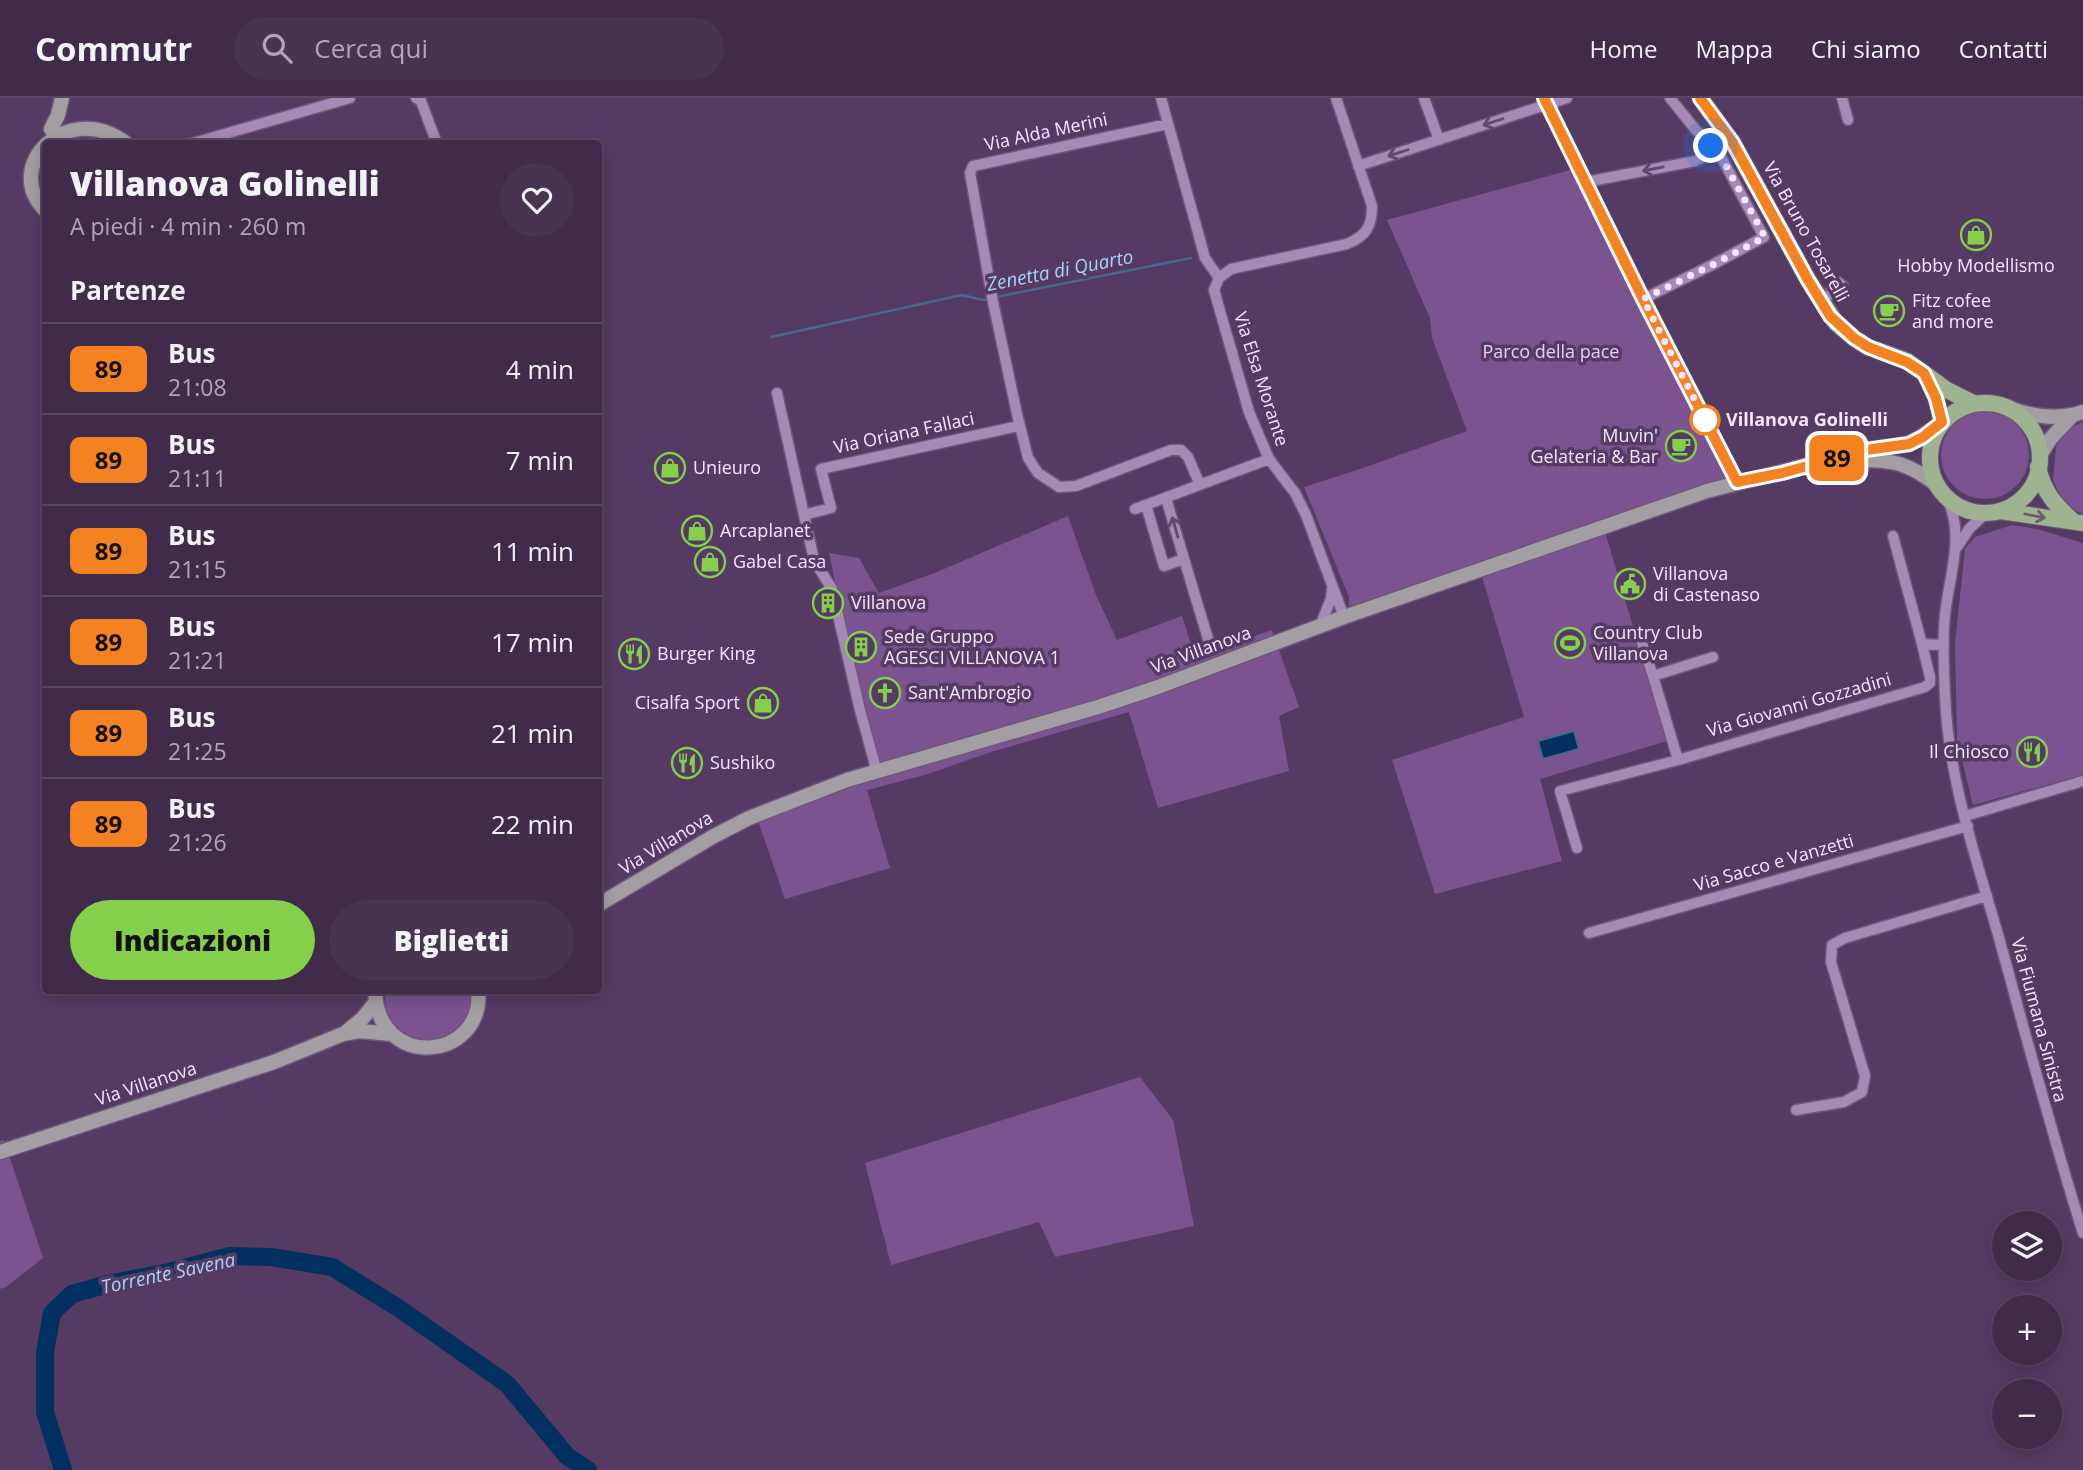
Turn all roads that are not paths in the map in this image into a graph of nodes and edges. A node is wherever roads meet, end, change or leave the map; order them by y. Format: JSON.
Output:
{"nodes":[{"id":1,"x":350,"y":98,"type":"edge"},
{"id":2,"x":416,"y":98,"type":"edge"},
{"id":3,"x":1161,"y":98,"type":"edge"},
{"id":4,"x":1336,"y":98,"type":"edge"},
{"id":5,"x":1424,"y":98,"type":"edge"},
{"id":6,"x":1567,"y":98,"type":"edge"},
{"id":7,"x":1670,"y":98,"type":"edge"},
{"id":8,"x":1700,"y":98,"type":"edge"},
{"id":9,"x":1842,"y":98,"type":"edge"},
{"id":10,"x":65,"y":101,"type":"edge"},
{"id":11,"x":1546,"y":102,"type":"edge"},
{"id":12,"x":1848,"y":120,"type":"dead end"},
{"id":13,"x":1168,"y":124,"type":"junction"},
{"id":14,"x":51,"y":129,"type":"junction"},
{"id":15,"x":124,"y":140,"type":"edge"},
{"id":16,"x":204,"y":140,"type":"edge"},
{"id":17,"x":436,"y":140,"type":"edge"},
{"id":18,"x":1439,"y":140,"type":"junction"},
{"id":19,"x":1733,"y":143,"type":"junction"},
{"id":20,"x":1718,"y":151,"type":"junction"},
{"id":21,"x":1358,"y":166,"type":"junction"},
{"id":22,"x":1586,"y":182,"type":"junction"},
{"id":23,"x":42,"y":206,"type":"edge"},
{"id":24,"x":1219,"y":278,"type":"junction"},
{"id":25,"x":1643,"y":299,"type":"junction"},
{"id":26,"x":1924,"y":373,"type":"junction"},
{"id":27,"x":777,"y":393,"type":"dead end"},
{"id":28,"x":1975,"y":404,"type":"junction"},
{"id":29,"x":2006,"y":407,"type":"junction"},
{"id":30,"x":2078,"y":414,"type":"edge"},
{"id":31,"x":1941,"y":424,"type":"junction"},
{"id":32,"x":1019,"y":426,"type":"junction"},
{"id":33,"x":1269,"y":459,"type":"junction"},
{"id":34,"x":1830,"y":460,"type":"junction"},
{"id":35,"x":2039,"y":462,"type":"junction"},
{"id":36,"x":1737,"y":482,"type":"junction"},
{"id":37,"x":1199,"y":485,"type":"junction"},
{"id":38,"x":1942,"y":491,"type":"junction"},
{"id":39,"x":1166,"y":498,"type":"junction"},
{"id":40,"x":1146,"y":505,"type":"junction"},
{"id":41,"x":1135,"y":509,"type":"dead end"},
{"id":42,"x":1992,"y":512,"type":"junction"},
{"id":43,"x":804,"y":515,"type":"junction"},
{"id":44,"x":2078,"y":522,"type":"edge"},
{"id":45,"x":1893,"y":536,"type":"dead end"},
{"id":46,"x":1956,"y":548,"type":"junction"},
{"id":47,"x":1184,"y":559,"type":"junction"},
{"id":48,"x":1332,"y":589,"type":"junction"},
{"id":49,"x":1344,"y":617,"type":"junction"},
{"id":50,"x":1320,"y":626,"type":"junction"},
{"id":51,"x":1208,"y":639,"type":"dead end"},
{"id":52,"x":1641,"y":640,"type":"dead end"},
{"id":53,"x":1922,"y":644,"type":"junction"},
{"id":54,"x":1944,"y":645,"type":"junction"},
{"id":55,"x":1713,"y":657,"type":"dead end"},
{"id":56,"x":1653,"y":676,"type":"junction"},
{"id":57,"x":1678,"y":760,"type":"junction"},
{"id":58,"x":877,"y":772,"type":"junction"},
{"id":59,"x":2083,"y":781,"type":"edge"},
{"id":60,"x":1967,"y":821,"type":"junction"},
{"id":61,"x":1577,"y":848,"type":"dead end"},
{"id":62,"x":1987,"y":896,"type":"junction"},
{"id":63,"x":602,"y":903,"type":"edge"},
{"id":64,"x":1589,"y":933,"type":"dead end"},
{"id":65,"x":480,"y":994,"type":"edge"},
{"id":66,"x":375,"y":997,"type":"edge"},
{"id":67,"x":343,"y":1034,"type":"junction"},
{"id":68,"x":391,"y":1034,"type":"junction"},
{"id":69,"x":1796,"y":1110,"type":"dead end"},
{"id":70,"x":0,"y":1152,"type":"edge"},
{"id":71,"x":2083,"y":1233,"type":"edge"}],
"edges":[{"from":1,"to":16,"type":"street"},
{"from":2,"to":17,"type":"street"},
{"from":3,"to":13,"type":"street"},
{"from":4,"to":21,"type":"street"},
{"from":5,"to":18,"type":"street"},
{"from":6,"to":11,"type":"street"},
{"from":7,"to":20,"type":"street","name":"Via Bruno Tosarelli"},
{"from":8,"to":19,"type":"main road","name":"Via Bruno Tosarelli"},
{"from":9,"to":12,"type":"street"},
{"from":10,"to":14,"type":"main road"},
{"from":11,"to":18,"type":"street","one_way":true},
{"from":11,"to":22,"type":"street"},
{"from":13,"to":24,"type":"street"},
{"from":13,"to":32,"type":"street","name":"Via Alda Merini"},
{"from":14,"to":15,"type":"main road"},
{"from":14,"to":23,"type":"main road"},
{"from":18,"to":21,"type":"street","one_way":true},
{"from":19,"to":20,"type":"street"},
{"from":19,"to":26,"type":"main road","name":"Via Bruno Tosarelli"},
{"from":20,"to":22,"type":"street","one_way":true},
{"from":20,"to":25,"type":"street","name":"Via Bruno Tosarelli"},
{"from":21,"to":24,"type":"street"},
{"from":22,"to":25,"type":"street"},
{"from":24,"to":33,"type":"street","name":"Via Elsa Morante"},
{"from":25,"to":36,"type":"street"},
{"from":26,"to":28,"type":"main road","name":"Via Bruno Tosarelli"},
{"from":26,"to":31,"type":"main road"},
{"from":27,"to":43,"type":"street"},
{"from":28,"to":29,"type":"main road"},
{"from":28,"to":31,"type":"main road"},
{"from":29,"to":30,"type":"main road"},
{"from":29,"to":35,"type":"main road"},
{"from":30,"to":35,"type":"main road"},
{"from":31,"to":34,"type":"main road","name":"Via Villanova"},
{"from":31,"to":38,"type":"main road"},
{"from":32,"to":37,"type":"street"},
{"from":32,"to":43,"type":"street","name":"Via Oriana Fallaci"},
{"from":33,"to":37,"type":"street"},
{"from":33,"to":48,"type":"street","name":"Via Elsa Morante"},
{"from":34,"to":36,"type":"main road","name":"Via Villanova"},
{"from":34,"to":38,"type":"main road","name":"Via Villanova"},
{"from":35,"to":42,"type":"main road"},
{"from":35,"to":44,"type":"main road"},
{"from":36,"to":49,"type":"main road","name":"Via Villanova"},
{"from":37,"to":39,"type":"street"},
{"from":38,"to":42,"type":"main road"},
{"from":38,"to":46,"type":"street","name":"Via Fiumana Sinistra"},
{"from":39,"to":40,"type":"street"},
{"from":47,"to":39,"type":"street","one_way":true},
{"from":40,"to":41,"type":"street"},
{"from":40,"to":47,"type":"street"},
{"from":42,"to":44,"type":"main road","one_way":true},
{"from":42,"to":46,"type":"street","name":"Via Fiumana Sinistra"},
{"from":43,"to":58,"type":"street"},
{"from":45,"to":53,"type":"street"},
{"from":46,"to":54,"type":"street","name":"Via Fiumana Sinistra"},
{"from":47,"to":51,"type":"street"},
{"from":48,"to":49,"type":"street","name":"Via Elsa Morante"},
{"from":48,"to":50,"type":"street"},
{"from":49,"to":50,"type":"main road","name":"Via Villanova"},
{"from":50,"to":58,"type":"main road","name":"Via Villanova"},
{"from":52,"to":56,"type":"street"},
{"from":53,"to":54,"type":"street"},
{"from":53,"to":57,"type":"street","name":"Via Giovanni Gozzadini"},
{"from":54,"to":60,"type":"street","name":"Via Fiumana Sinistra"},
{"from":55,"to":56,"type":"street"},
{"from":56,"to":57,"type":"street"},
{"from":57,"to":61,"type":"street","name":"Via Giovanni Gozzadini"},
{"from":58,"to":63,"type":"main road","name":"Via Villanova"},
{"from":59,"to":60,"type":"street","name":"Via Sacco e Vanzetti"},
{"from":60,"to":62,"type":"street","name":"Via Fiumana Sinistra"},
{"from":60,"to":64,"type":"street","name":"Via Sacco e Vanzetti"},
{"from":62,"to":69,"type":"street"},
{"from":62,"to":71,"type":"street","name":"Via Fiumana Sinistra"},
{"from":65,"to":68,"type":"main road","name":"Via Villanova"},
{"from":66,"to":67,"type":"main road","name":"Via Villanova"},
{"from":66,"to":68,"type":"main road"},
{"from":67,"to":68,"type":"main road","name":"Via Villanova"},
{"from":67,"to":70,"type":"main road","name":"Via Villanova"}]}
